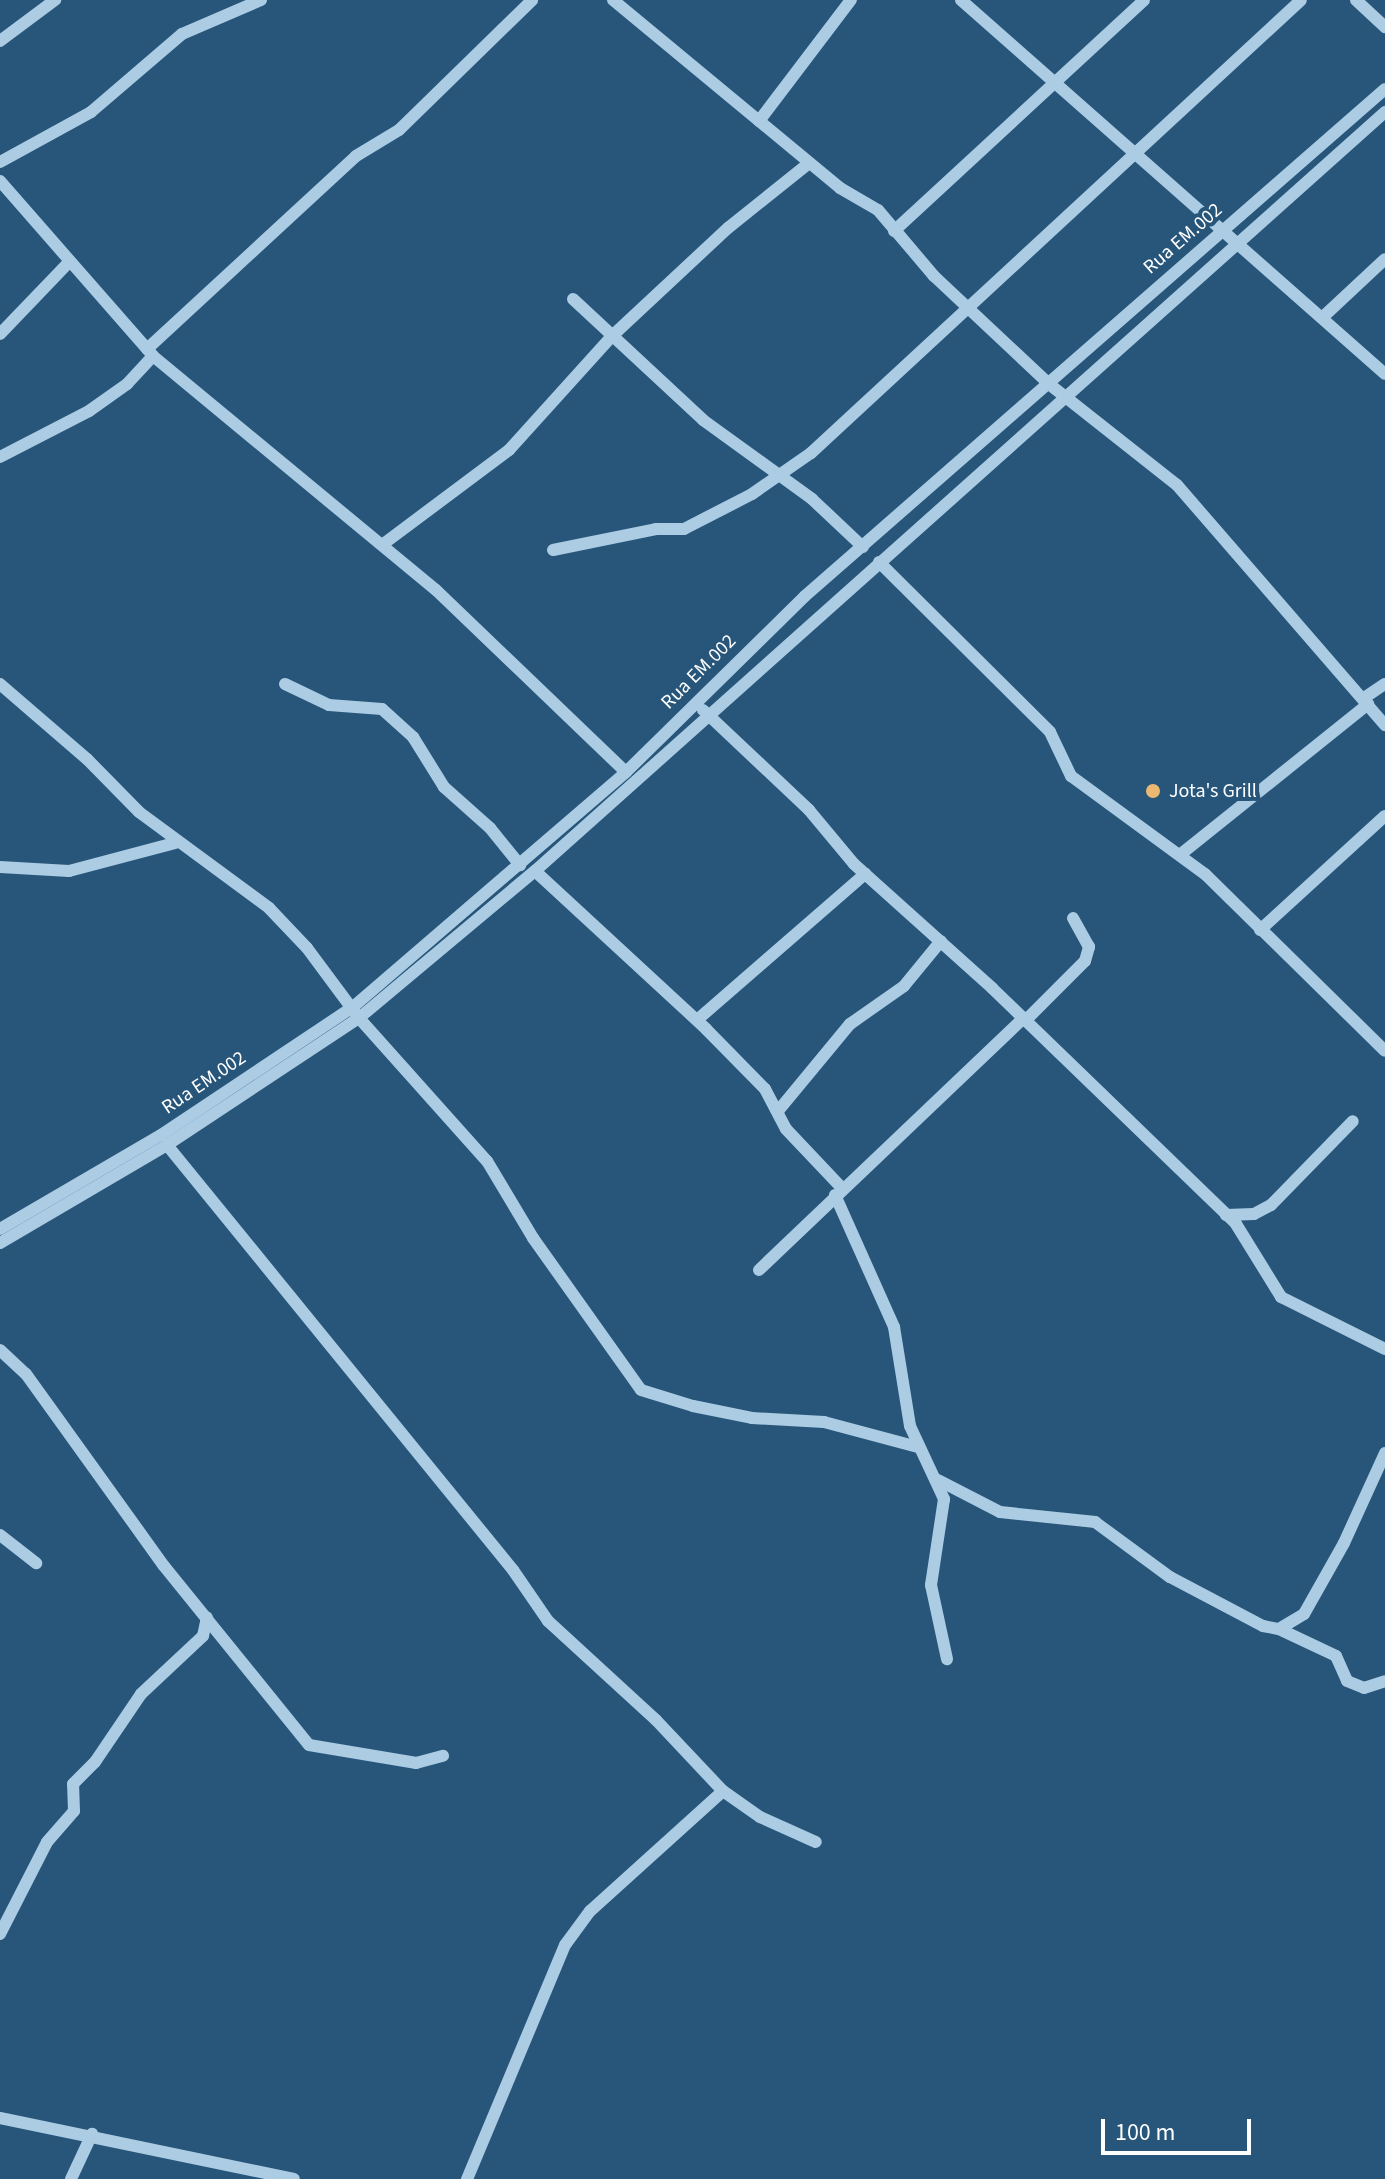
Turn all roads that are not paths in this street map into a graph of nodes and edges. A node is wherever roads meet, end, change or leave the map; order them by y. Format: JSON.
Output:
{"nodes":[{"id":1,"x":55,"y":0,"type":"edge"},
{"id":2,"x":261,"y":0,"type":"edge"},
{"id":3,"x":532,"y":0,"type":"edge"},
{"id":4,"x":613,"y":0,"type":"edge"},
{"id":5,"x":851,"y":0,"type":"edge"},
{"id":6,"x":961,"y":0,"type":"edge"},
{"id":7,"x":1144,"y":0,"type":"edge"},
{"id":8,"x":1301,"y":0,"type":"edge"},
{"id":9,"x":1356,"y":0,"type":"edge"},
{"id":10,"x":1385,"y":27,"type":"edge"},
{"id":11,"x":0,"y":41,"type":"edge"},
{"id":12,"x":1054,"y":83,"type":"junction"},
{"id":13,"x":1385,"y":89,"type":"edge"},
{"id":14,"x":1385,"y":112,"type":"edge"},
{"id":15,"x":759,"y":121,"type":"junction"},
{"id":16,"x":1135,"y":154,"type":"junction"},
{"id":17,"x":0,"y":162,"type":"edge"},
{"id":18,"x":809,"y":163,"type":"junction"},
{"id":19,"x":0,"y":181,"type":"edge"},
{"id":20,"x":894,"y":231,"type":"junction"},
{"id":21,"x":1223,"y":231,"type":"junction"},
{"id":22,"x":1236,"y":240,"type":"junction"},
{"id":23,"x":1385,"y":259,"type":"edge"},
{"id":24,"x":69,"y":262,"type":"junction"},
{"id":25,"x":573,"y":299,"type":"dead end"},
{"id":26,"x":970,"y":308,"type":"junction"},
{"id":27,"x":1324,"y":316,"type":"junction"},
{"id":28,"x":0,"y":334,"type":"edge"},
{"id":29,"x":611,"y":337,"type":"junction"},
{"id":30,"x":150,"y":352,"type":"junction"},
{"id":31,"x":1385,"y":374,"type":"edge"},
{"id":32,"x":1049,"y":384,"type":"junction"},
{"id":33,"x":1063,"y":395,"type":"junction"},
{"id":34,"x":0,"y":457,"type":"edge"},
{"id":35,"x":778,"y":476,"type":"junction"},
{"id":36,"x":382,"y":545,"type":"junction"},
{"id":37,"x":863,"y":547,"type":"junction"},
{"id":38,"x":553,"y":550,"type":"dead end"},
{"id":39,"x":879,"y":562,"type":"junction"},
{"id":40,"x":0,"y":684,"type":"edge"},
{"id":41,"x":285,"y":684,"type":"dead end"},
{"id":42,"x":1385,"y":684,"type":"edge"},
{"id":43,"x":1366,"y":701,"type":"junction"},
{"id":44,"x":697,"y":703,"type":"junction"},
{"id":45,"x":709,"y":715,"type":"junction"},
{"id":46,"x":1385,"y":725,"type":"edge"},
{"id":47,"x":626,"y":772,"type":"junction"},
{"id":48,"x":1385,"y":816,"type":"edge"},
{"id":49,"x":175,"y":843,"type":"junction"},
{"id":50,"x":1181,"y":854,"type":"junction"},
{"id":51,"x":520,"y":865,"type":"junction"},
{"id":52,"x":0,"y":867,"type":"edge"},
{"id":53,"x":535,"y":871,"type":"junction"},
{"id":54,"x":865,"y":874,"type":"junction"},
{"id":55,"x":1073,"y":918,"type":"dead end"},
{"id":56,"x":1260,"y":930,"type":"junction"},
{"id":57,"x":941,"y":941,"type":"junction"},
{"id":58,"x":356,"y":1012,"type":"junction"},
{"id":59,"x":1025,"y":1019,"type":"junction"},
{"id":60,"x":697,"y":1020,"type":"junction"},
{"id":61,"x":1385,"y":1051,"type":"edge"},
{"id":62,"x":778,"y":1111,"type":"junction"},
{"id":63,"x":1353,"y":1121,"type":"dead end"},
{"id":64,"x":167,"y":1145,"type":"junction"},
{"id":65,"x":838,"y":1192,"type":"junction"},
{"id":66,"x":1223,"y":1214,"type":"junction"},
{"id":67,"x":0,"y":1229,"type":"edge"},
{"id":68,"x":0,"y":1243,"type":"edge"},
{"id":69,"x":759,"y":1270,"type":"dead end"},
{"id":70,"x":1385,"y":1349,"type":"edge"},
{"id":71,"x":0,"y":1350,"type":"edge"},
{"id":72,"x":918,"y":1447,"type":"junction"},
{"id":73,"x":1385,"y":1453,"type":"edge"},
{"id":74,"x":938,"y":1480,"type":"junction"},
{"id":75,"x":0,"y":1535,"type":"edge"},
{"id":76,"x":36,"y":1563,"type":"dead end"},
{"id":77,"x":207,"y":1617,"type":"junction"},
{"id":78,"x":1279,"y":1629,"type":"junction"},
{"id":79,"x":947,"y":1659,"type":"dead end"},
{"id":80,"x":1385,"y":1681,"type":"edge"},
{"id":81,"x":443,"y":1756,"type":"dead end"},
{"id":82,"x":723,"y":1791,"type":"junction"},
{"id":83,"x":816,"y":1842,"type":"dead end"},
{"id":84,"x":0,"y":1934,"type":"edge"},
{"id":85,"x":0,"y":2118,"type":"edge"},
{"id":86,"x":92,"y":2134,"type":"junction"},
{"id":87,"x":71,"y":2179,"type":"edge"},
{"id":88,"x":294,"y":2179,"type":"edge"},
{"id":89,"x":467,"y":2179,"type":"edge"}],
"edges":[{"from":1,"to":11,"type":"street"},
{"from":2,"to":17,"type":"street"},
{"from":3,"to":30,"type":"street"},
{"from":4,"to":15,"type":"street"},
{"from":5,"to":15,"type":"street"},
{"from":6,"to":12,"type":"street"},
{"from":7,"to":12,"type":"street"},
{"from":8,"to":16,"type":"street"},
{"from":9,"to":10,"type":"street"},
{"from":12,"to":16,"type":"street"},
{"from":12,"to":20,"type":"street"},
{"from":13,"to":21,"type":"street","name":"Rua EM.002"},
{"from":14,"to":22,"type":"street","name":"Rua EM.002"},
{"from":15,"to":18,"type":"street"},
{"from":16,"to":21,"type":"street"},
{"from":16,"to":26,"type":"street"},
{"from":18,"to":20,"type":"street"},
{"from":18,"to":29,"type":"street"},
{"from":19,"to":24,"type":"street"},
{"from":20,"to":26,"type":"street"},
{"from":21,"to":22,"type":"street"},
{"from":21,"to":32,"type":"street","name":"Rua EM.002"},
{"from":22,"to":27,"type":"street"},
{"from":22,"to":33,"type":"street","name":"Rua EM.002"},
{"from":23,"to":27,"type":"street"},
{"from":24,"to":28,"type":"street"},
{"from":24,"to":30,"type":"street"},
{"from":25,"to":29,"type":"street"},
{"from":26,"to":32,"type":"street"},
{"from":26,"to":35,"type":"street"},
{"from":27,"to":31,"type":"street"},
{"from":29,"to":35,"type":"street"},
{"from":29,"to":36,"type":"street"},
{"from":30,"to":34,"type":"street"},
{"from":30,"to":36,"type":"street"},
{"from":32,"to":33,"type":"street"},
{"from":32,"to":37,"type":"street","name":"Rua EM.002"},
{"from":33,"to":39,"type":"street","name":"Rua EM.002"},
{"from":33,"to":43,"type":"street"},
{"from":35,"to":37,"type":"street"},
{"from":35,"to":38,"type":"street"},
{"from":36,"to":47,"type":"street"},
{"from":37,"to":44,"type":"street","name":"Rua EM.002"},
{"from":39,"to":45,"type":"street","name":"Rua EM.002"},
{"from":39,"to":50,"type":"street"},
{"from":40,"to":49,"type":"street"},
{"from":41,"to":51,"type":"street"},
{"from":42,"to":43,"type":"street"},
{"from":43,"to":46,"type":"street"},
{"from":43,"to":50,"type":"street"},
{"from":44,"to":45,"type":"street"},
{"from":44,"to":47,"type":"street","name":"Rua EM.002"},
{"from":45,"to":53,"type":"street","name":"Rua EM.002"},
{"from":45,"to":54,"type":"street"},
{"from":47,"to":51,"type":"street","name":"Rua EM.002"},
{"from":48,"to":56,"type":"street"},
{"from":49,"to":52,"type":"street"},
{"from":49,"to":58,"type":"street"},
{"from":50,"to":56,"type":"street"},
{"from":51,"to":58,"type":"street","name":"Rua EM.002"},
{"from":53,"to":58,"type":"street","name":"Rua EM.002"},
{"from":53,"to":60,"type":"street"},
{"from":54,"to":57,"type":"street"},
{"from":54,"to":60,"type":"street"},
{"from":55,"to":59,"type":"street"},
{"from":56,"to":61,"type":"street"},
{"from":57,"to":59,"type":"street"},
{"from":57,"to":62,"type":"street"},
{"from":58,"to":64,"type":"street","name":"Rua EM.002"},
{"from":58,"to":67,"type":"street","name":"Rua EM.002"},
{"from":58,"to":72,"type":"street"},
{"from":59,"to":65,"type":"street"},
{"from":59,"to":66,"type":"street"},
{"from":60,"to":62,"type":"street"},
{"from":62,"to":65,"type":"street"},
{"from":63,"to":66,"type":"street"},
{"from":64,"to":68,"type":"street","name":"Rua EM.002"},
{"from":64,"to":82,"type":"street"},
{"from":65,"to":69,"type":"street"},
{"from":65,"to":72,"type":"street"},
{"from":66,"to":70,"type":"street"},
{"from":71,"to":77,"type":"street"},
{"from":72,"to":74,"type":"street"},
{"from":73,"to":78,"type":"street"},
{"from":74,"to":78,"type":"street"},
{"from":74,"to":79,"type":"street"},
{"from":75,"to":76,"type":"street"},
{"from":77,"to":81,"type":"street"},
{"from":77,"to":84,"type":"street"},
{"from":78,"to":80,"type":"street"},
{"from":82,"to":83,"type":"street"},
{"from":82,"to":89,"type":"street"},
{"from":85,"to":86,"type":"street"},
{"from":86,"to":87,"type":"street"},
{"from":86,"to":88,"type":"street"}]}
